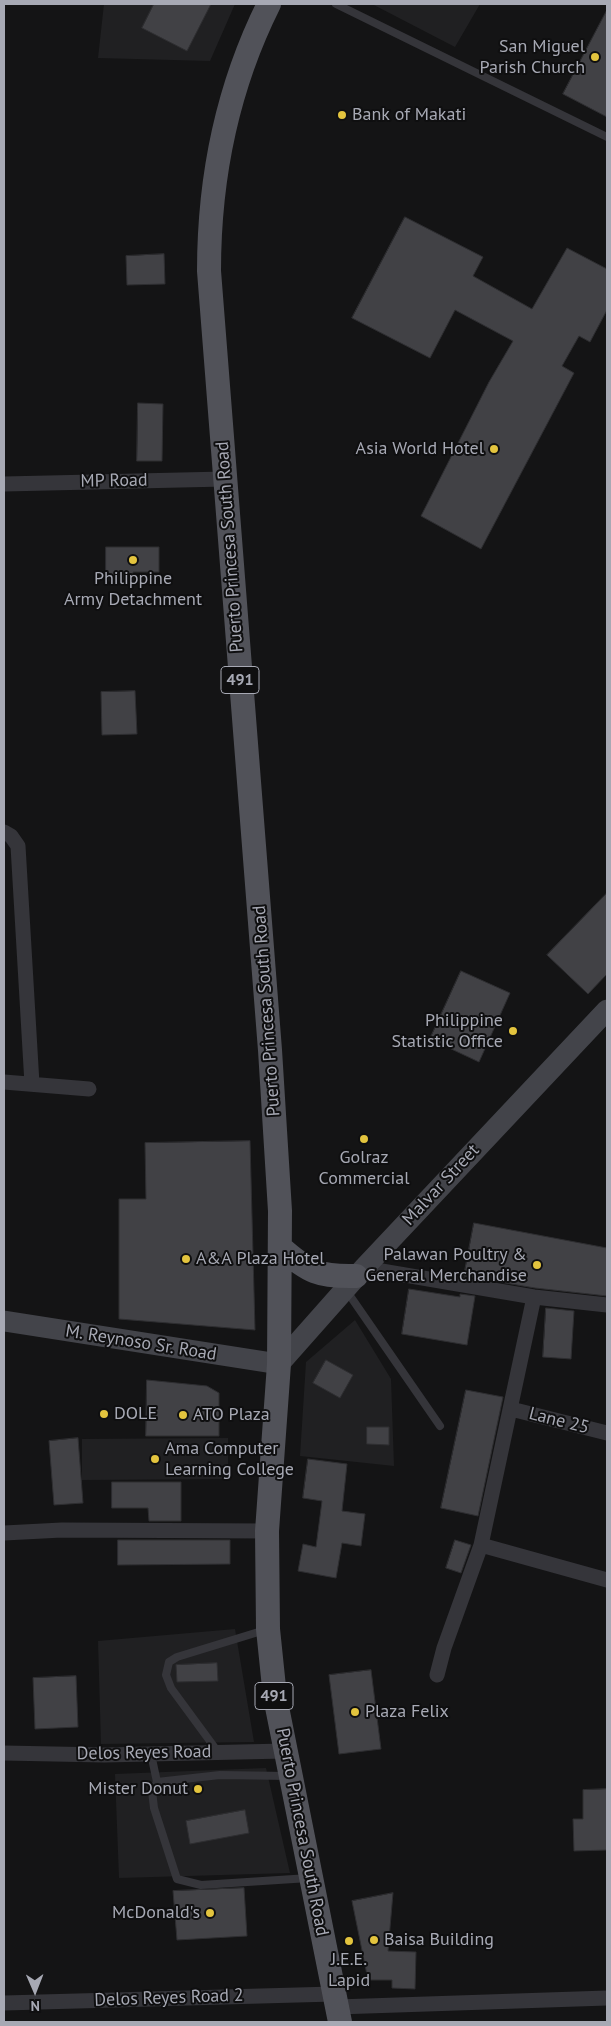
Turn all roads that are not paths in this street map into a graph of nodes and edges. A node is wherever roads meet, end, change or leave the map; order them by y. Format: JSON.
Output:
{"nodes":[{"id":1,"x":269,"y":4,"type":"edge"},
{"id":2,"x":336,"y":4,"type":"edge"},
{"id":3,"x":607,"y":137,"type":"edge"},
{"id":4,"x":225,"y":479,"type":"junction"},
{"id":5,"x":4,"y":484,"type":"edge"},
{"id":6,"x":4,"y":832,"type":"edge"},
{"id":7,"x":607,"y":1010,"type":"edge"},
{"id":8,"x":4,"y":1082,"type":"edge"},
{"id":9,"x":32,"y":1084,"type":"junction"},
{"id":10,"x":89,"y":1089,"type":"dead end"},
{"id":11,"x":280,"y":1247,"type":"junction"},
{"id":12,"x":355,"y":1277,"type":"junction"},
{"id":13,"x":534,"y":1297,"type":"junction"},
{"id":14,"x":607,"y":1305,"type":"edge"},
{"id":15,"x":4,"y":1321,"type":"edge"},
{"id":16,"x":279,"y":1364,"type":"junction"},
{"id":17,"x":511,"y":1408,"type":"junction"},
{"id":18,"x":440,"y":1426,"type":"dead end"},
{"id":19,"x":607,"y":1433,"type":"edge"},
{"id":20,"x":267,"y":1531,"type":"junction"},
{"id":21,"x":4,"y":1533,"type":"edge"},
{"id":22,"x":481,"y":1546,"type":"junction"},
{"id":23,"x":607,"y":1580,"type":"edge"},
{"id":24,"x":268,"y":1629,"type":"junction"},
{"id":25,"x":437,"y":1674,"type":"dead end"},
{"id":26,"x":285,"y":1751,"type":"junction"},
{"id":27,"x":218,"y":1752,"type":"junction"},
{"id":28,"x":4,"y":1753,"type":"edge"},
{"id":29,"x":150,"y":1754,"type":"junction"},
{"id":30,"x":290,"y":1776,"type":"junction"},
{"id":31,"x":157,"y":1782,"type":"junction"},
{"id":32,"x":311,"y":1878,"type":"junction"},
{"id":33,"x":607,"y":1998,"type":"edge"},
{"id":34,"x":4,"y":2003,"type":"edge"},
{"id":35,"x":337,"y":2008,"type":"edge"}],
"edges":[{"from":1,"to":4,"type":"main road","name":"Puerto Princesa South Road","number":"491"},
{"from":2,"to":3,"type":"lane"},
{"from":4,"to":5,"type":"street","name":"MP Road"},
{"from":4,"to":11,"type":"main road","name":"Puerto Princesa South Road","number":"491"},
{"from":6,"to":9,"type":"street"},
{"from":7,"to":12,"type":"main road","name":"Malvar Street"},
{"from":8,"to":9,"type":"street"},
{"from":9,"to":10,"type":"street"},
{"from":11,"to":12,"type":"main road"},
{"from":11,"to":16,"type":"main road","name":"Puerto Princesa South Road","number":"491"},
{"from":12,"to":13,"type":"street"},
{"from":12,"to":16,"type":"main road","name":"Malvar Street"},
{"from":12,"to":18,"type":"lane"},
{"from":13,"to":14,"type":"street"},
{"from":13,"to":17,"type":"street"},
{"from":15,"to":16,"type":"main road","name":"M. Reynoso Sr. Road"},
{"from":16,"to":20,"type":"main road","name":"Puerto Princesa South Road","number":"491"},
{"from":17,"to":19,"type":"street","name":"Lane 25"},
{"from":17,"to":22,"type":"street"},
{"from":20,"to":21,"type":"street"},
{"from":20,"to":24,"type":"main road","name":"Puerto Princesa South Road","number":"491"},
{"from":22,"to":23,"type":"street"},
{"from":22,"to":25,"type":"street"},
{"from":24,"to":26,"type":"main road","name":"Puerto Princesa South Road","number":"491"},
{"from":24,"to":27,"type":"lane"},
{"from":26,"to":27,"type":"street","name":"Delos Reyes Road"},
{"from":26,"to":30,"type":"main road","name":"Puerto Princesa South Road","number":"491"},
{"from":27,"to":29,"type":"street","name":"Delos Reyes Road"},
{"from":28,"to":29,"type":"street","name":"Delos Reyes Road"},
{"from":29,"to":31,"type":"lane"},
{"from":30,"to":31,"type":"lane"},
{"from":30,"to":32,"type":"main road","name":"Puerto Princesa South Road","number":"491"},
{"from":31,"to":32,"type":"lane"},
{"from":32,"to":35,"type":"main road","name":"Puerto Princesa South Road","number":"491"},
{"from":33,"to":35,"type":"street","name":"Delos Reyes Road 2"},
{"from":34,"to":35,"type":"street","name":"Delos Reyes Road 2"}]}
